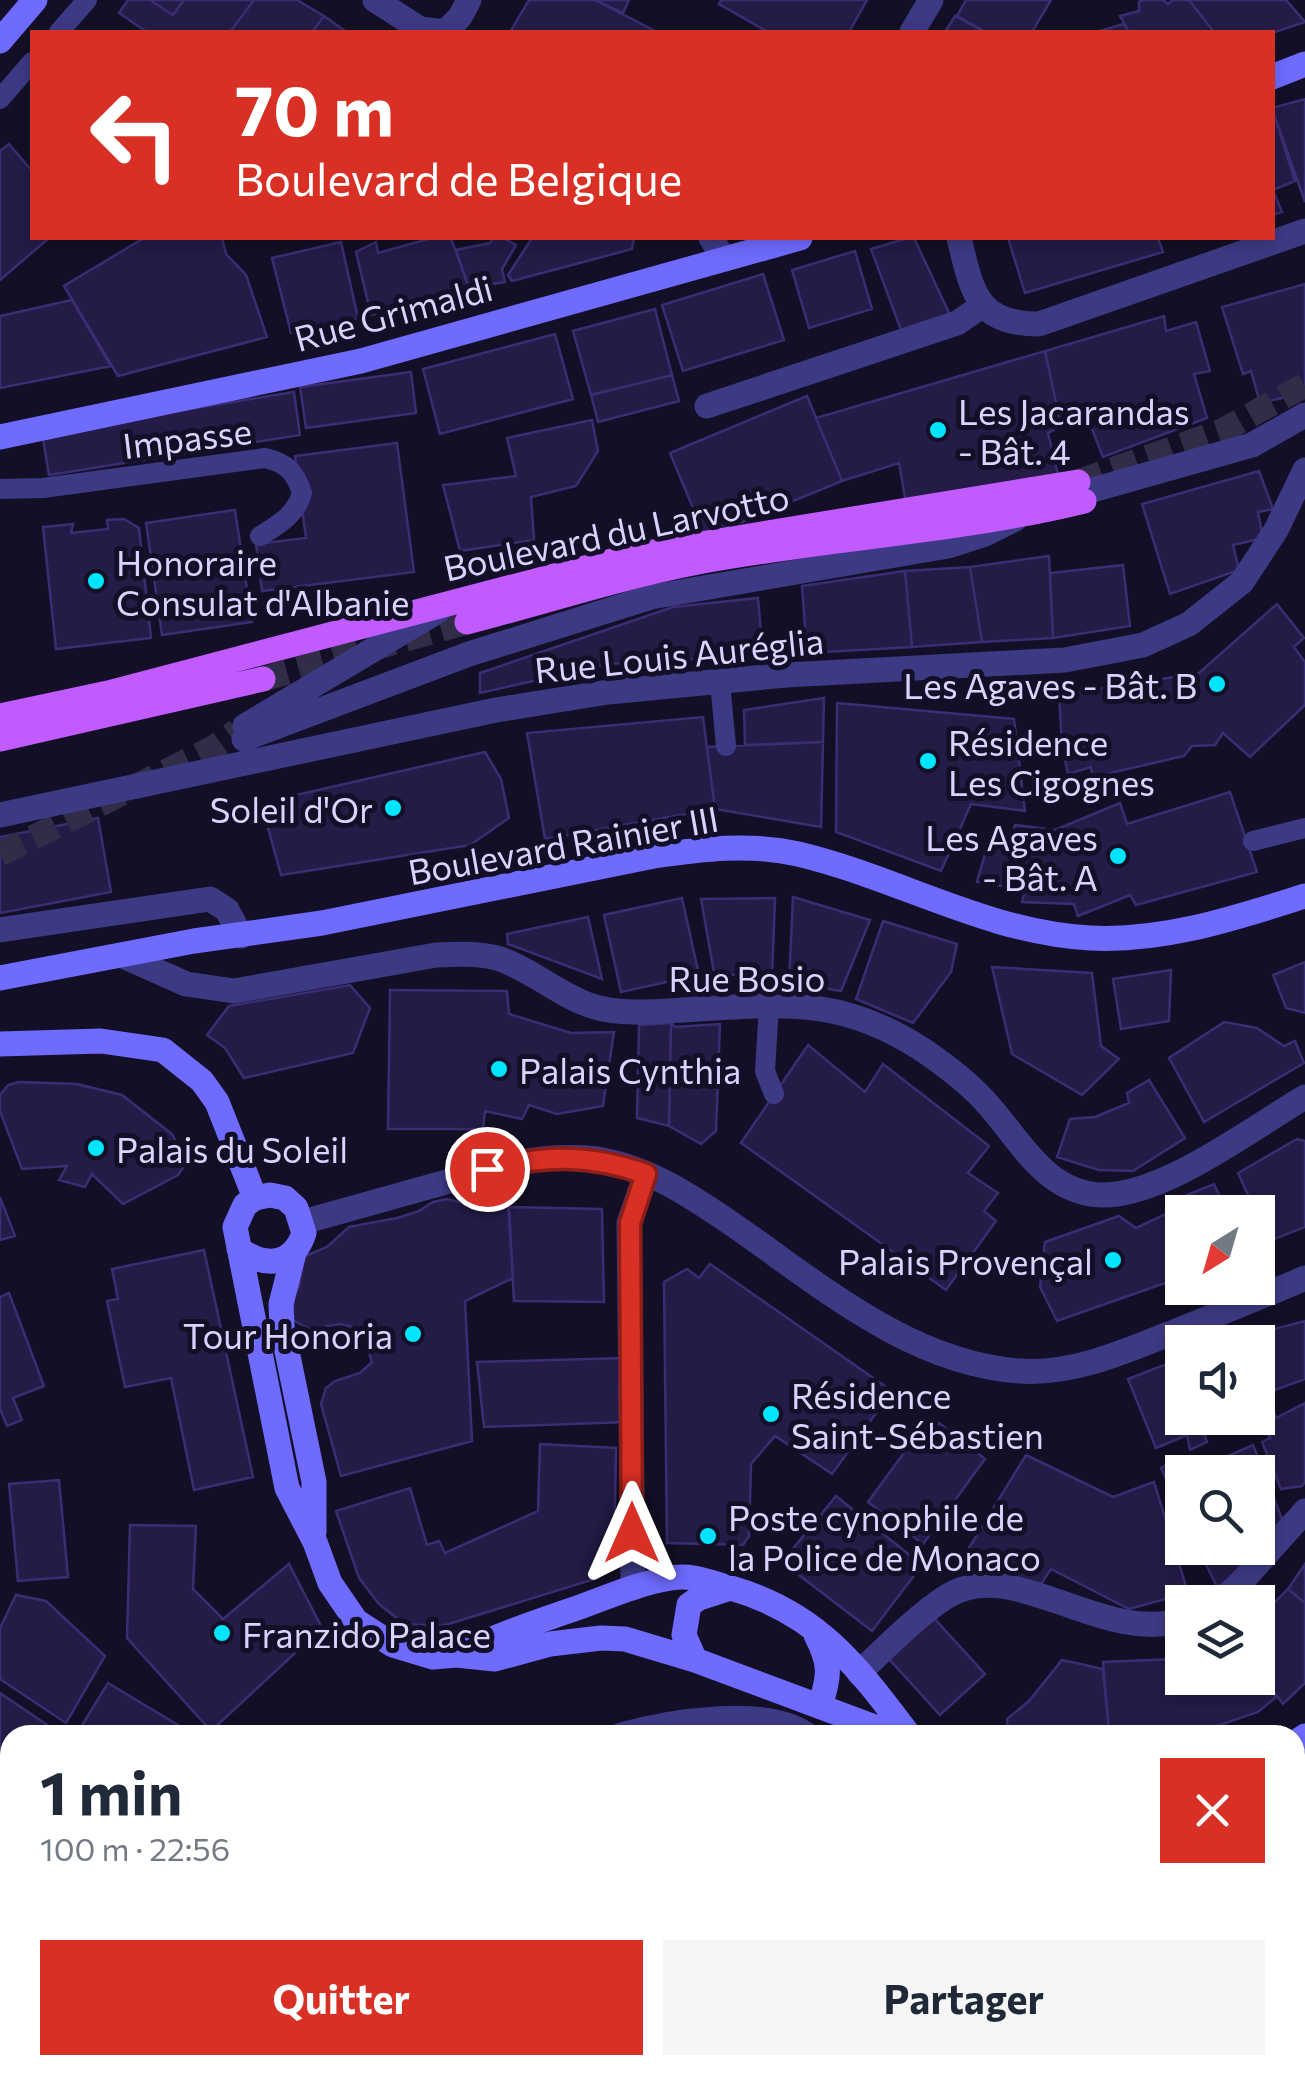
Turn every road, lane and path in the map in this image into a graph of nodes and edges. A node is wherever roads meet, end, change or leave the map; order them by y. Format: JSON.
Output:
{"nodes":[{"id":1,"x":34,"y":0,"type":"edge"},
{"id":2,"x":87,"y":0,"type":"edge"},
{"id":3,"x":375,"y":0,"type":"edge"},
{"id":4,"x":469,"y":0,"type":"edge"},
{"id":5,"x":930,"y":0,"type":"edge"},
{"id":6,"x":61,"y":30,"type":"edge"},
{"id":7,"x":432,"y":30,"type":"edge"},
{"id":8,"x":446,"y":30,"type":"edge"},
{"id":9,"x":913,"y":30,"type":"edge"},
{"id":10,"x":0,"y":41,"type":"edge"},
{"id":11,"x":30,"y":64,"type":"edge"},
{"id":12,"x":1305,"y":64,"type":"edge"},
{"id":13,"x":1275,"y":76,"type":"edge"},
{"id":14,"x":0,"y":99,"type":"edge"},
{"id":15,"x":1305,"y":232,"type":"edge"},
{"id":16,"x":783,"y":240,"type":"edge"},
{"id":17,"x":960,"y":240,"type":"edge"},
{"id":18,"x":717,"y":248,"type":"edge"},
{"id":19,"x":982,"y":306,"type":"junction"},
{"id":20,"x":707,"y":406,"type":"dead end"},
{"id":21,"x":1305,"y":416,"type":"edge"},
{"id":22,"x":0,"y":438,"type":"edge"},
{"id":23,"x":1303,"y":484,"type":"edge"},
{"id":24,"x":0,"y":488,"type":"edge"},
{"id":25,"x":1086,"y":491,"type":"junction"},
{"id":26,"x":1020,"y":517,"type":"junction"},
{"id":27,"x":260,"y":536,"type":"dead end"},
{"id":28,"x":464,"y":610,"type":"junction"},
{"id":29,"x":263,"y":679,"type":"tunnel mouth"},
{"id":30,"x":720,"y":682,"type":"junction"},
{"id":31,"x":0,"y":716,"type":"edge"},
{"id":32,"x":0,"y":739,"type":"edge"},
{"id":33,"x":726,"y":746,"type":"dead end"},
{"id":34,"x":0,"y":815,"type":"edge"},
{"id":35,"x":1305,"y":828,"type":"edge"},
{"id":36,"x":1252,"y":841,"type":"dead end"},
{"id":37,"x":1305,"y":896,"type":"edge"},
{"id":38,"x":0,"y":930,"type":"edge"},
{"id":39,"x":241,"y":936,"type":"junction"},
{"id":40,"x":121,"y":956,"type":"junction"},
{"id":41,"x":0,"y":978,"type":"edge"},
{"id":42,"x":768,"y":1006,"type":"junction"},
{"id":43,"x":0,"y":1044,"type":"edge"},
{"id":44,"x":774,"y":1094,"type":"dead end"},
{"id":45,"x":1305,"y":1097,"type":"edge"},
{"id":46,"x":646,"y":1174,"type":"junction"},
{"id":47,"x":255,"y":1198,"type":"junction"},
{"id":48,"x":303,"y":1222,"type":"junction"},
{"id":49,"x":240,"y":1249,"type":"junction"},
{"id":50,"x":294,"y":1253,"type":"junction"},
{"id":51,"x":1305,"y":1278,"type":"edge"},
{"id":52,"x":1305,"y":1512,"type":"edge"},
{"id":53,"x":315,"y":1542,"type":"junction"},
{"id":54,"x":1239,"y":1585,"type":"edge"},
{"id":55,"x":633,"y":1588,"type":"junction"},
{"id":56,"x":730,"y":1588,"type":"junction"},
{"id":57,"x":1165,"y":1625,"type":"edge"},
{"id":58,"x":811,"y":1626,"type":"junction"},
{"id":59,"x":456,"y":1655,"type":"junction"},
{"id":60,"x":696,"y":1660,"type":"junction"},
{"id":61,"x":859,"y":1673,"type":"junction"},
{"id":62,"x":808,"y":1702,"type":"junction"},
{"id":63,"x":754,"y":1720,"type":"junction"},
{"id":64,"x":661,"y":1725,"type":"edge"},
{"id":65,"x":789,"y":1725,"type":"edge"},
{"id":66,"x":818,"y":1725,"type":"edge"},
{"id":67,"x":869,"y":1725,"type":"edge"},
{"id":68,"x":901,"y":1725,"type":"edge"}],
"edges":[{"from":1,"to":10,"type":"main road"},
{"from":2,"to":6,"type":"lane"},
{"from":3,"to":7,"type":"street"},
{"from":4,"to":8,"type":"street"},
{"from":5,"to":9,"type":"street"},
{"from":11,"to":14,"type":"lane"},
{"from":12,"to":13,"type":"main road"},
{"from":15,"to":19,"type":"street"},
{"from":16,"to":18,"type":"main road","name":"Rue Grimaldi"},
{"from":17,"to":19,"type":"street"},
{"from":18,"to":22,"type":"main road","name":"Rue Grimaldi"},
{"from":19,"to":20,"type":"street"},
{"from":21,"to":25,"type":"street"},
{"from":23,"to":30,"type":"street","name":"Rue Louis Auréglia"},
{"from":24,"to":27,"type":"lane","name":"Impasse"},
{"from":25,"to":26,"type":"main road","name":"Boulevard du Larvotto"},
{"from":25,"to":28,"type":"main road","name":"Boulevard du Larvotto"},
{"from":26,"to":28,"type":"main road","name":"Boulevard du Larvotto"},
{"from":26,"to":28,"type":"street"},
{"from":28,"to":31,"type":"main road","name":"Boulevard du Larvotto"},
{"from":29,"to":32,"type":"main road"},
{"from":30,"to":33,"type":"lane"},
{"from":30,"to":34,"type":"street","name":"Rue Louis Auréglia"},
{"from":35,"to":36,"type":"lane"},
{"from":37,"to":39,"type":"main road","name":"Boulevard Rainier III"},
{"from":38,"to":39,"type":"street"},
{"from":39,"to":40,"type":"main road","name":"Boulevard Rainier III"},
{"from":40,"to":41,"type":"main road","name":"Boulevard Rainier III"},
{"from":40,"to":42,"type":"street","name":"Rue Bosio"},
{"from":42,"to":44,"type":"lane"},
{"from":42,"to":45,"type":"street","name":"Rue Bosio"},
{"from":43,"to":47,"type":"main road"},
{"from":46,"to":48,"type":"street"},
{"from":46,"to":51,"type":"street"},
{"from":46,"to":55,"type":"street"},
{"from":47,"to":48,"type":"main road"},
{"from":47,"to":49,"type":"main road"},
{"from":48,"to":50,"type":"main road"},
{"from":49,"to":50,"type":"main road"},
{"from":49,"to":53,"type":"main road"},
{"from":50,"to":53,"type":"main road"},
{"from":52,"to":54,"type":"street"},
{"from":53,"to":59,"type":"main road"},
{"from":55,"to":56,"type":"main road"},
{"from":55,"to":59,"type":"main road"},
{"from":56,"to":58,"type":"main road"},
{"from":56,"to":60,"type":"main road"},
{"from":57,"to":61,"type":"street"},
{"from":58,"to":61,"type":"main road"},
{"from":58,"to":62,"type":"main road"},
{"from":59,"to":60,"type":"main road"},
{"from":60,"to":62,"type":"main road"},
{"from":61,"to":62,"type":"main road"},
{"from":61,"to":68,"type":"main road"},
{"from":62,"to":63,"type":"street"},
{"from":62,"to":66,"type":"street"},
{"from":62,"to":67,"type":"main road"},
{"from":63,"to":64,"type":"street"},
{"from":63,"to":65,"type":"street"}]}
